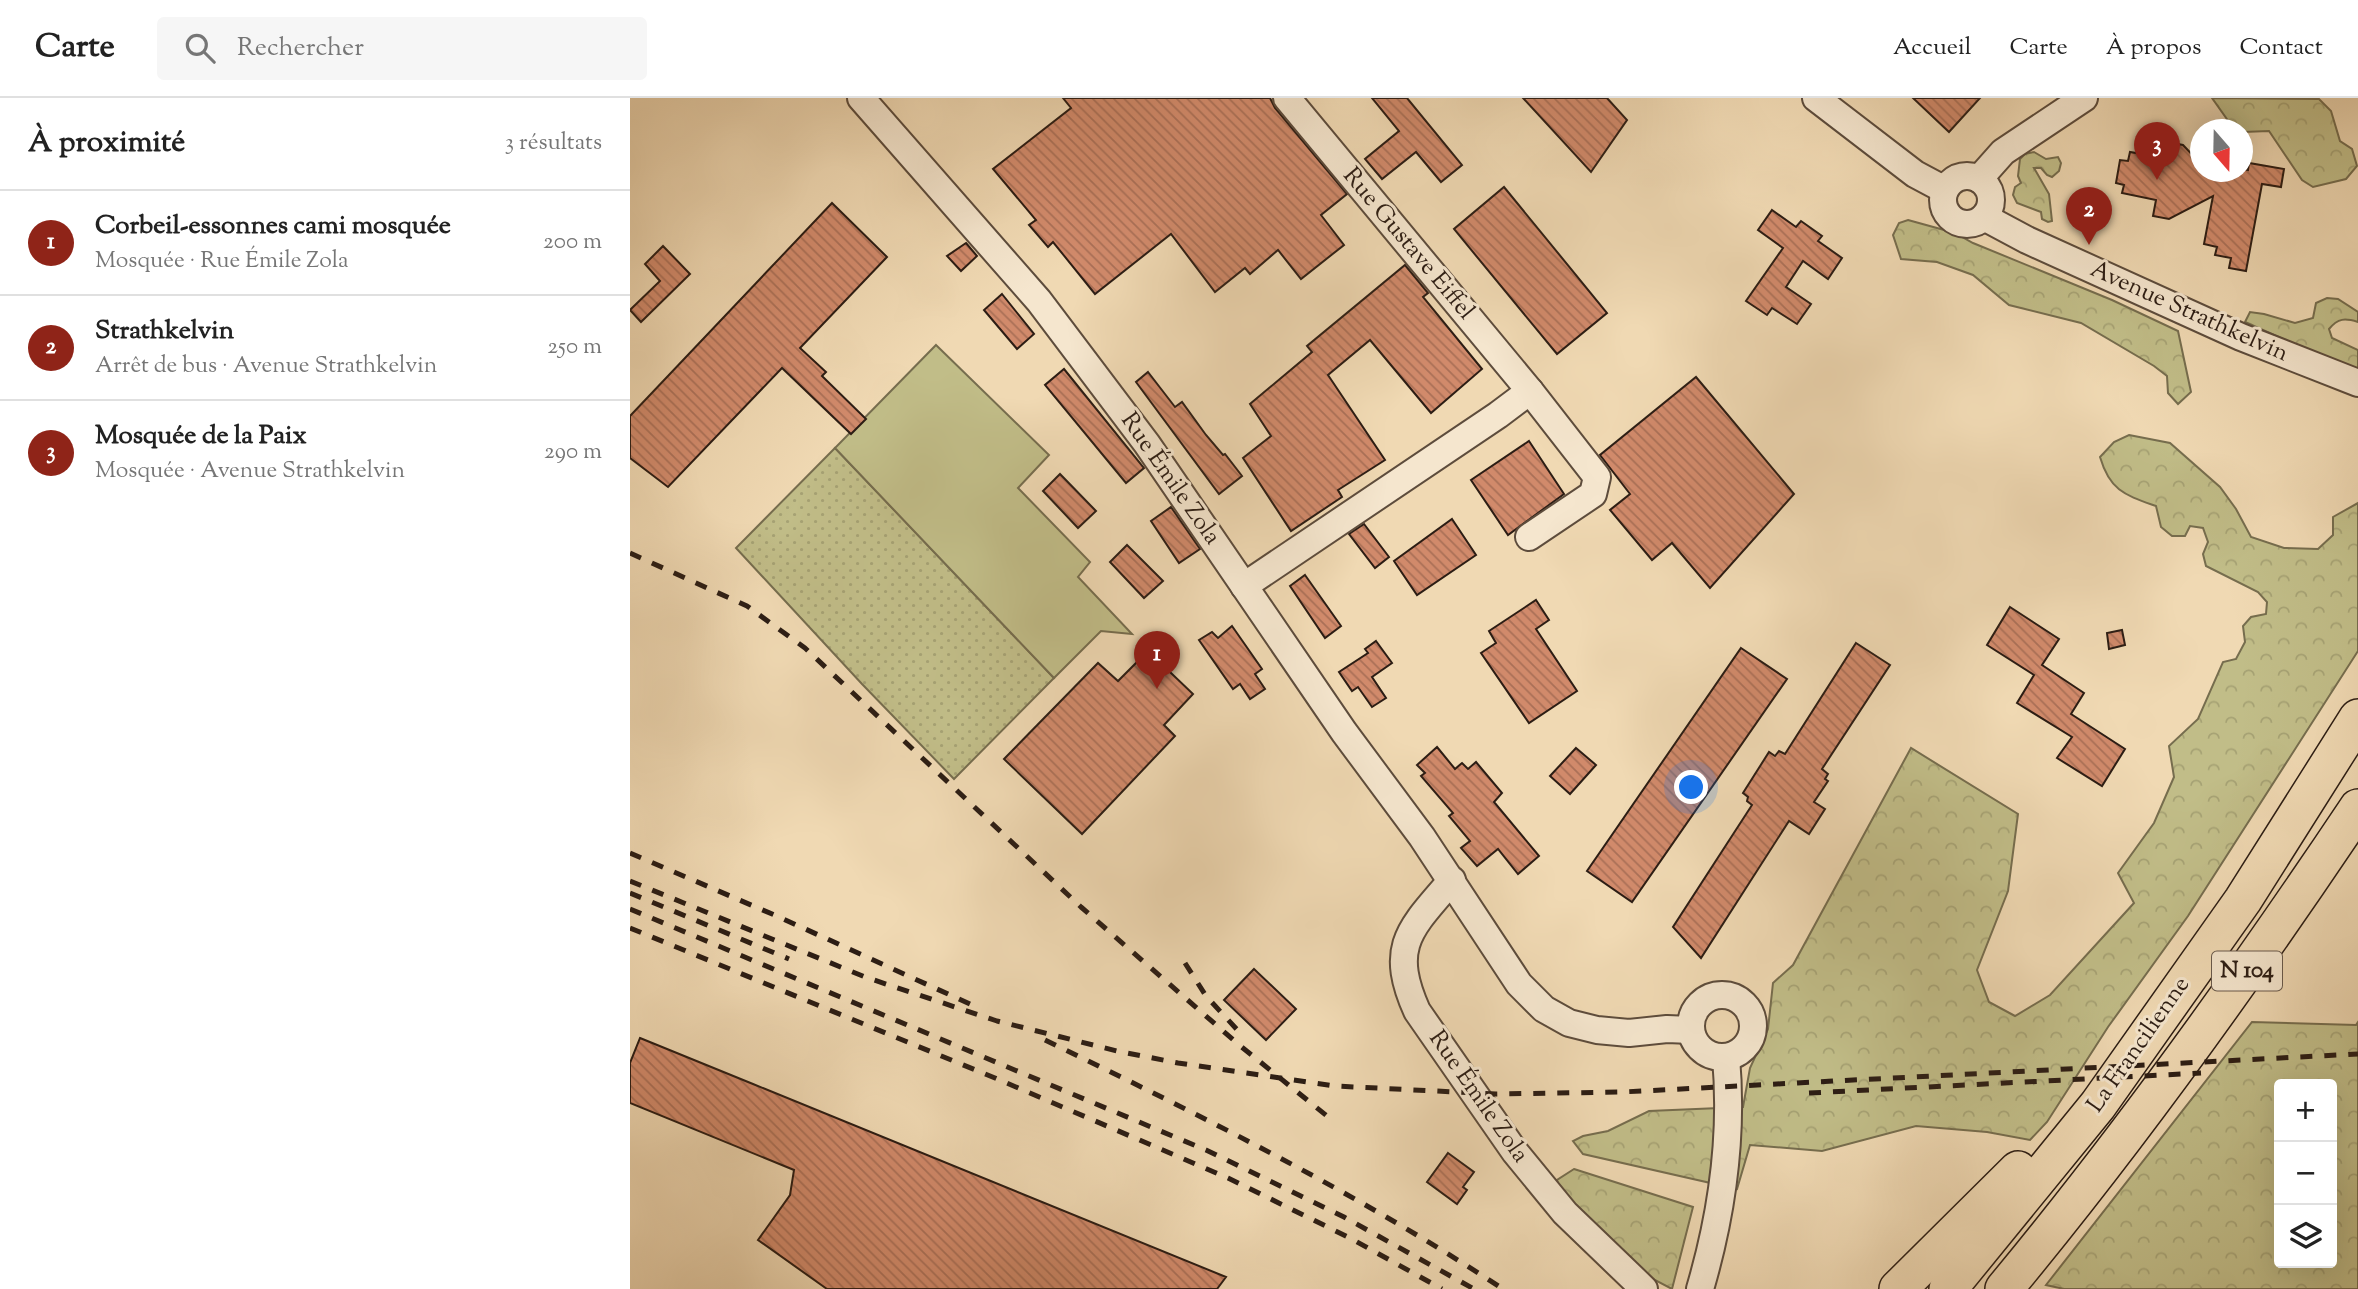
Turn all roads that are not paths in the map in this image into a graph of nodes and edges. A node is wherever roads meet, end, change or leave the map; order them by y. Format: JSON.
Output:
{"nodes":[{"id":1,"x":861,"y":98,"type":"edge"},
{"id":2,"x":1287,"y":98,"type":"edge"},
{"id":3,"x":1816,"y":98,"type":"edge"},
{"id":4,"x":2084,"y":98,"type":"edge"},
{"id":5,"x":1979,"y":178,"type":"junction"},
{"id":6,"x":1945,"y":190,"type":"junction"},
{"id":7,"x":1984,"y":217,"type":"junction"},
{"id":8,"x":2358,"y":383,"type":"edge"},
{"id":9,"x":1530,"y":391,"type":"junction"},
{"id":10,"x":1529,"y":537,"type":"dead end"},
{"id":11,"x":1244,"y":586,"type":"junction"},
{"id":12,"x":2358,"y":718,"type":"edge"},
{"id":13,"x":2358,"y":808,"type":"edge"},
{"id":14,"x":1452,"y":880,"type":"junction"},
{"id":15,"x":2156,"y":1020,"type":"junction"},
{"id":16,"x":1691,"y":1030,"type":"junction"},
{"id":17,"x":1726,"y":1057,"type":"junction"},
{"id":18,"x":1644,"y":1289,"type":"edge"},
{"id":19,"x":1700,"y":1289,"type":"edge"},
{"id":20,"x":1898,"y":1289,"type":"edge"},
{"id":21,"x":1948,"y":1289,"type":"edge"},
{"id":22,"x":2004,"y":1289,"type":"edge"}],
"edges":[{"from":1,"to":11,"type":"street","name":"Rue Émile Zola"},
{"from":2,"to":9,"type":"street","name":"Rue Gustave Eiffel"},
{"from":3,"to":6,"type":"street"},
{"from":4,"to":5,"type":"street"},
{"from":5,"to":6,"type":"street"},
{"from":5,"to":7,"type":"street"},
{"from":6,"to":7,"type":"street"},
{"from":7,"to":8,"type":"street","name":"Avenue Strathkelvin"},
{"from":9,"to":10,"type":"street","name":"Rue Gustave Eiffel"},
{"from":9,"to":11,"type":"street"},
{"from":11,"to":14,"type":"street","name":"Rue Émile Zola"},
{"from":12,"to":15,"type":"highway","name":"La Francilienne","number":"N 104"},
{"from":13,"to":22,"type":"highway","name":"La Francilienne","number":"N 104"},
{"from":14,"to":16,"type":"street","name":"Rue Émile Zola"},
{"from":14,"to":18,"type":"street","name":"Rue Émile Zola"},
{"from":15,"to":20,"type":"highway"},
{"from":15,"to":21,"type":"highway","name":"La Francilienne","number":"N 104"},
{"from":16,"to":17,"type":"street"},
{"from":16,"to":17,"type":"street"},
{"from":17,"to":19,"type":"street"}]}
